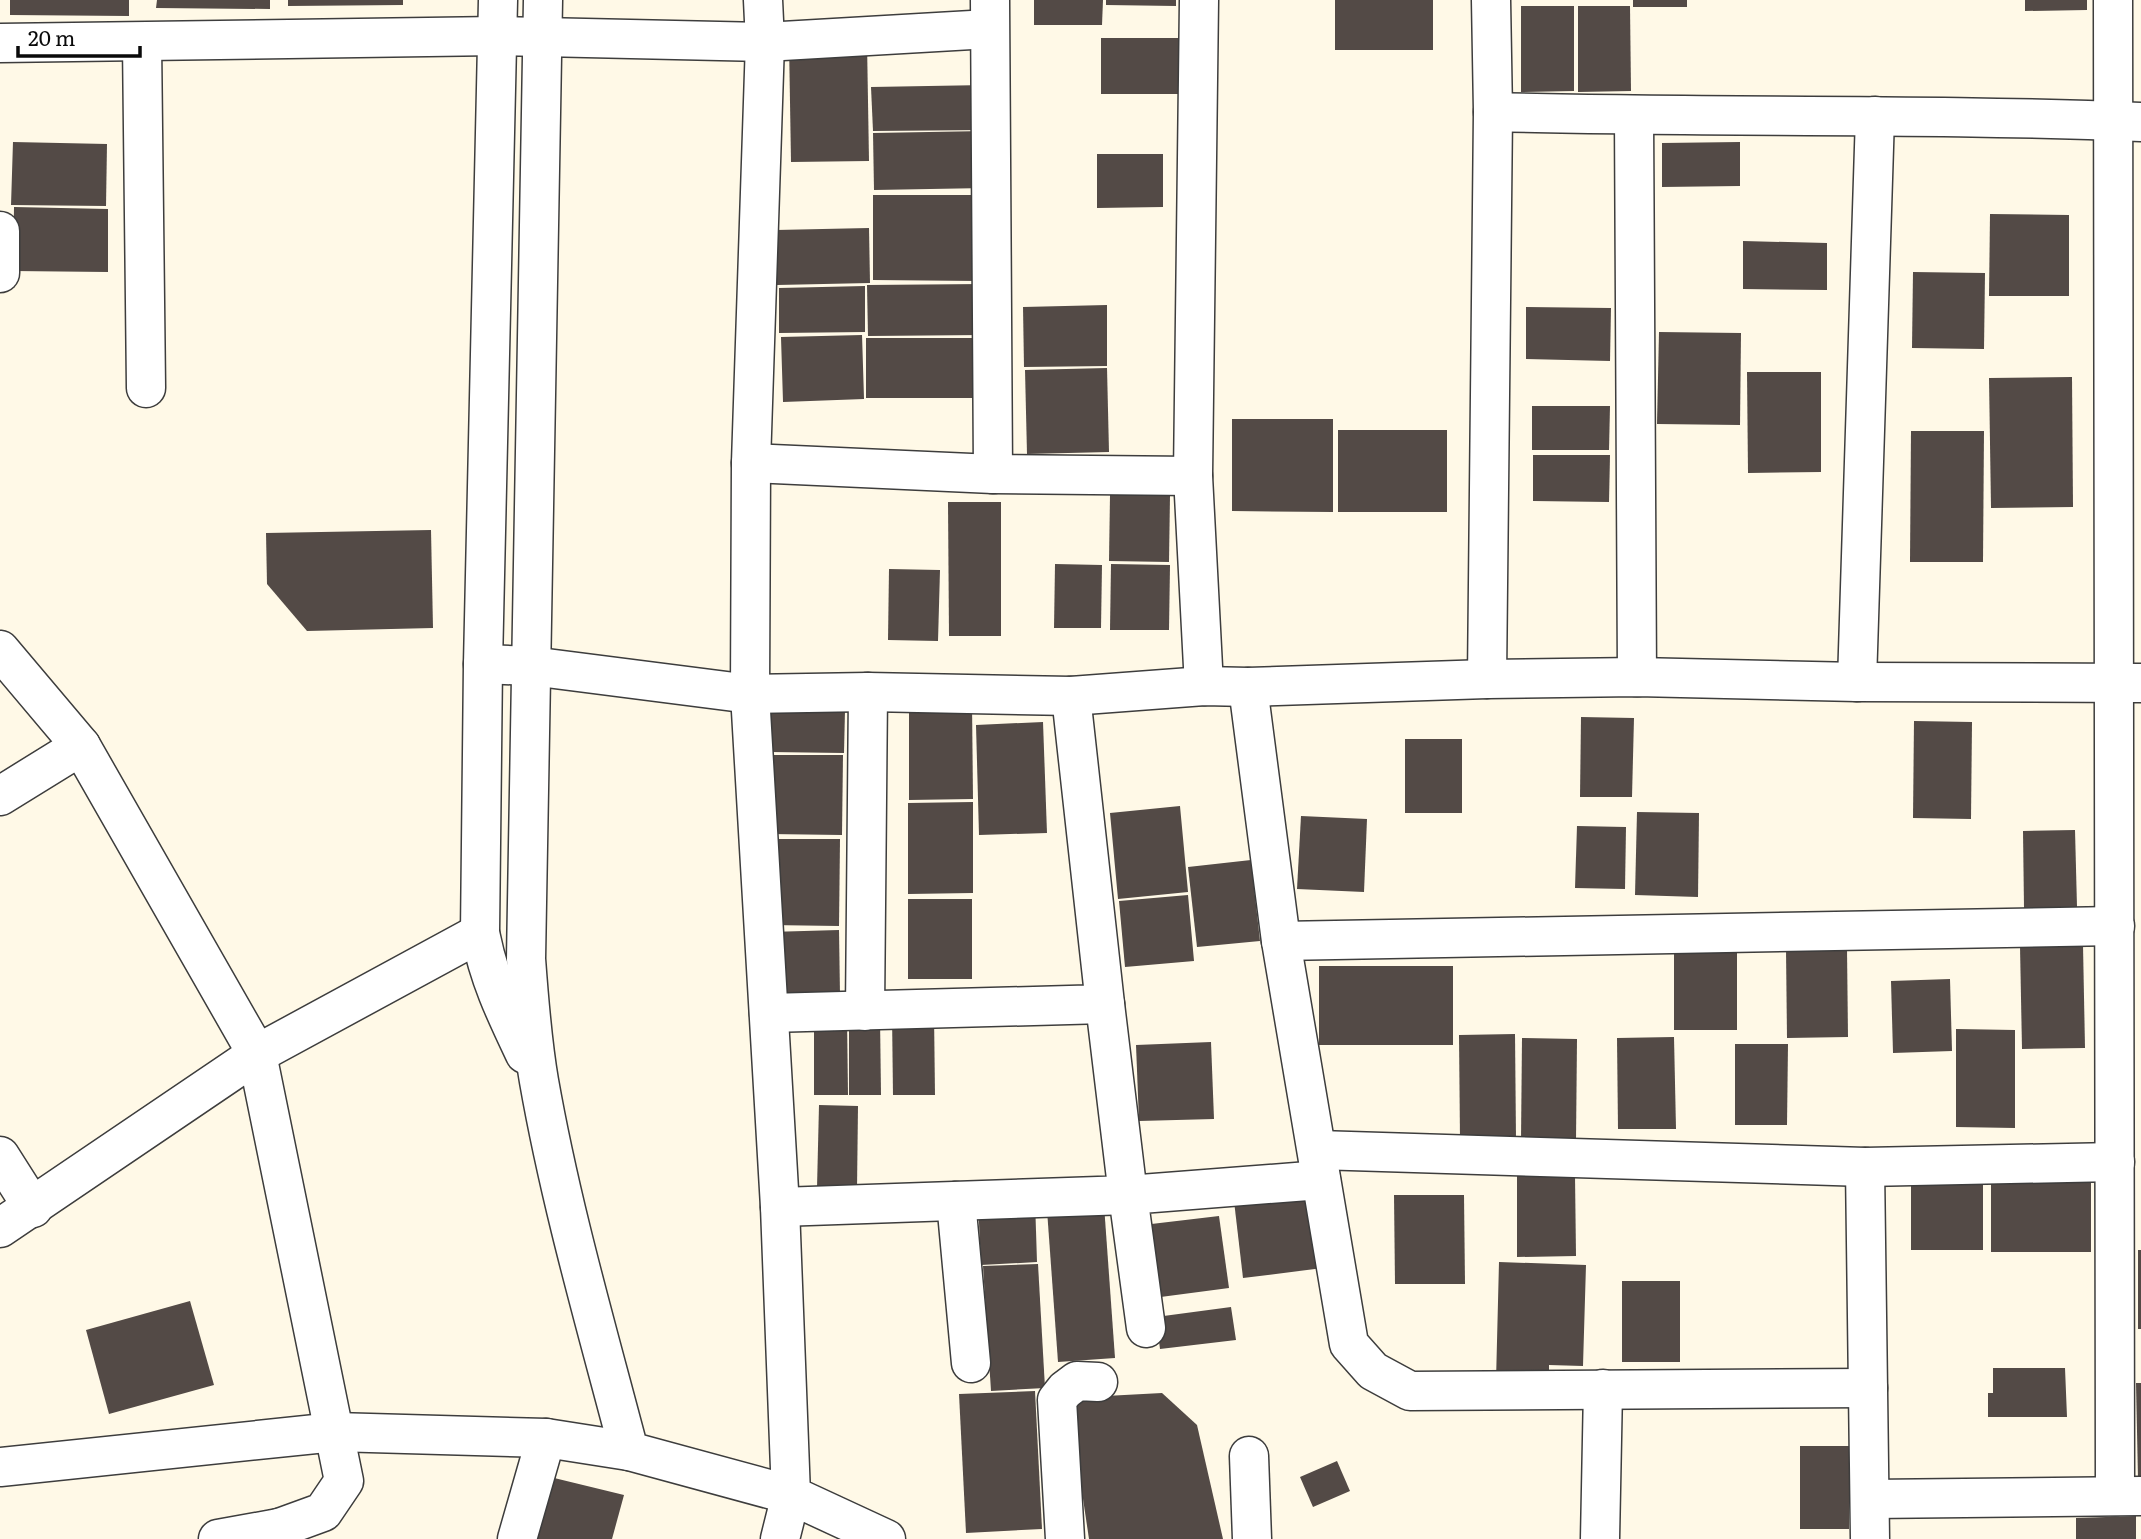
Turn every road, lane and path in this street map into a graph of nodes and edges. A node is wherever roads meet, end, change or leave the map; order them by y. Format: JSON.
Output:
{"nodes":[{"id":1,"x":763,"y":0,"type":"edge"},
{"id":2,"x":1199,"y":0,"type":"edge"},
{"id":3,"x":1491,"y":0,"type":"edge"},
{"id":4,"x":2113,"y":0,"type":"edge"},
{"id":5,"x":990,"y":14,"type":"edge"},
{"id":6,"x":497,"y":18,"type":"edge"},
{"id":7,"x":543,"y":18,"type":"edge"},
{"id":8,"x":142,"y":42,"type":"junction"},
{"id":9,"x":765,"y":42,"type":"junction"},
{"id":10,"x":0,"y":43,"type":"edge"},
{"id":11,"x":1493,"y":112,"type":"junction"},
{"id":12,"x":1633,"y":116,"type":"junction"},
{"id":13,"x":1875,"y":116,"type":"junction"},
{"id":14,"x":2126,"y":121,"type":"edge"},
{"id":15,"x":0,"y":231,"type":"edge"},
{"id":16,"x":0,"y":273,"type":"edge"},
{"id":17,"x":146,"y":388,"type":"dead end"},
{"id":18,"x":751,"y":463,"type":"junction"},
{"id":19,"x":993,"y":474,"type":"junction"},
{"id":20,"x":1194,"y":476,"type":"junction"},
{"id":21,"x":0,"y":650,"type":"edge"},
{"id":22,"x":483,"y":664,"type":"junction"},
{"id":23,"x":531,"y":666,"type":"junction"},
{"id":24,"x":1637,"y":677,"type":"junction"},
{"id":25,"x":1487,"y":679,"type":"junction"},
{"id":26,"x":1857,"y":682,"type":"junction"},
{"id":27,"x":2128,"y":683,"type":"edge"},
{"id":28,"x":1204,"y":686,"type":"junction"},
{"id":29,"x":1248,"y":687,"type":"junction"},
{"id":30,"x":868,"y":692,"type":"junction"},
{"id":31,"x":750,"y":694,"type":"junction"},
{"id":32,"x":1071,"y":696,"type":"junction"},
{"id":33,"x":81,"y":747,"type":"junction"},
{"id":34,"x":0,"y":796,"type":"edge"},
{"id":35,"x":481,"y":858,"type":"junction"},
{"id":36,"x":527,"y":860,"type":"junction"},
{"id":37,"x":2115,"y":926,"type":"junction"},
{"id":38,"x":480,"y":933,"type":"junction"},
{"id":39,"x":1281,"y":941,"type":"junction"},
{"id":40,"x":1105,"y":1004,"type":"junction"},
{"id":41,"x":864,"y":1011,"type":"junction"},
{"id":42,"x":769,"y":1013,"type":"junction"},
{"id":43,"x":257,"y":1054,"type":"junction"},
{"id":44,"x":539,"y":1080,"type":"junction"},
{"id":45,"x":0,"y":1156,"type":"edge"},
{"id":46,"x":2115,"y":1162,"type":"junction"},
{"id":47,"x":1319,"y":1165,"type":"junction"},
{"id":48,"x":1865,"y":1167,"type":"junction"},
{"id":49,"x":1128,"y":1195,"type":"junction"},
{"id":50,"x":956,"y":1201,"type":"junction"},
{"id":51,"x":780,"y":1207,"type":"junction"},
{"id":52,"x":33,"y":1208,"type":"junction"},
{"id":53,"x":0,"y":1228,"type":"edge"},
{"id":54,"x":1146,"y":1328,"type":"dead end"},
{"id":55,"x":971,"y":1363,"type":"dead end"},
{"id":56,"x":1098,"y":1382,"type":"dead end"},
{"id":57,"x":1868,"y":1388,"type":"junction"},
{"id":58,"x":1603,"y":1389,"type":"junction"},
{"id":59,"x":335,"y":1432,"type":"junction"},
{"id":60,"x":546,"y":1438,"type":"junction"},
{"id":61,"x":629,"y":1451,"type":"junction"},
{"id":62,"x":1249,"y":1456,"type":"dead end"},
{"id":63,"x":0,"y":1467,"type":"edge"},
{"id":64,"x":791,"y":1495,"type":"junction"},
{"id":65,"x":2128,"y":1496,"type":"edge"},
{"id":66,"x":1871,"y":1499,"type":"junction"},
{"id":67,"x":277,"y":1533,"type":"edge"},
{"id":68,"x":218,"y":1539,"type":"edge"},
{"id":69,"x":517,"y":1539,"type":"edge"},
{"id":70,"x":780,"y":1539,"type":"edge"},
{"id":71,"x":886,"y":1539,"type":"edge"},
{"id":72,"x":1065,"y":1539,"type":"edge"},
{"id":73,"x":1252,"y":1539,"type":"edge"},
{"id":74,"x":1600,"y":1539,"type":"edge"},
{"id":75,"x":1870,"y":1539,"type":"edge"}],
"edges":[{"from":1,"to":9,"type":"street"},
{"from":2,"to":20,"type":"street"},
{"from":3,"to":11,"type":"street"},
{"from":4,"to":14,"type":"street"},
{"from":5,"to":9,"type":"street"},
{"from":5,"to":19,"type":"street"},
{"from":6,"to":7,"type":"street"},
{"from":6,"to":8,"type":"street"},
{"from":6,"to":22,"type":"street"},
{"from":7,"to":9,"type":"street"},
{"from":7,"to":23,"type":"street"},
{"from":8,"to":10,"type":"street"},
{"from":8,"to":17,"type":"street"},
{"from":9,"to":18,"type":"street"},
{"from":11,"to":12,"type":"street"},
{"from":11,"to":25,"type":"street"},
{"from":12,"to":13,"type":"street"},
{"from":12,"to":24,"type":"street"},
{"from":13,"to":14,"type":"street"},
{"from":13,"to":26,"type":"street"},
{"from":14,"to":27,"type":"street"},
{"from":15,"to":16,"type":"street"},
{"from":18,"to":19,"type":"street"},
{"from":18,"to":31,"type":"street"},
{"from":19,"to":20,"type":"street"},
{"from":20,"to":28,"type":"street"},
{"from":21,"to":33,"type":"street"},
{"from":22,"to":23,"type":"street"},
{"from":22,"to":35,"type":"street"},
{"from":23,"to":31,"type":"street"},
{"from":23,"to":36,"type":"street"},
{"from":24,"to":25,"type":"street"},
{"from":24,"to":26,"type":"street"},
{"from":25,"to":29,"type":"street"},
{"from":26,"to":27,"type":"street"},
{"from":27,"to":37,"type":"street"},
{"from":28,"to":29,"type":"street"},
{"from":28,"to":32,"type":"street"},
{"from":29,"to":39,"type":"street"},
{"from":30,"to":31,"type":"street"},
{"from":30,"to":32,"type":"street"},
{"from":30,"to":41,"type":"street"},
{"from":31,"to":42,"type":"street"},
{"from":32,"to":40,"type":"street"},
{"from":33,"to":34,"type":"street"},
{"from":33,"to":43,"type":"street"},
{"from":35,"to":36,"type":"street"},
{"from":35,"to":38,"type":"street"},
{"from":36,"to":44,"type":"street"},
{"from":37,"to":39,"type":"street"},
{"from":37,"to":46,"type":"street"},
{"from":38,"to":43,"type":"street"},
{"from":38,"to":44,"type":"street"},
{"from":39,"to":47,"type":"street"},
{"from":40,"to":41,"type":"street"},
{"from":40,"to":49,"type":"street"},
{"from":41,"to":42,"type":"street"},
{"from":42,"to":51,"type":"street"},
{"from":43,"to":52,"type":"street"},
{"from":43,"to":59,"type":"street"},
{"from":44,"to":61,"type":"street"},
{"from":45,"to":52,"type":"street"},
{"from":46,"to":48,"type":"street"},
{"from":46,"to":65,"type":"street"},
{"from":47,"to":48,"type":"street"},
{"from":47,"to":49,"type":"street"},
{"from":47,"to":58,"type":"street"},
{"from":48,"to":57,"type":"street"},
{"from":49,"to":50,"type":"street"},
{"from":49,"to":54,"type":"street"},
{"from":50,"to":51,"type":"street"},
{"from":50,"to":55,"type":"street"},
{"from":51,"to":64,"type":"street"},
{"from":52,"to":53,"type":"street"},
{"from":56,"to":72,"type":"street"},
{"from":57,"to":58,"type":"street"},
{"from":57,"to":66,"type":"street"},
{"from":58,"to":74,"type":"street"},
{"from":59,"to":60,"type":"street"},
{"from":59,"to":63,"type":"street"},
{"from":59,"to":67,"type":"street"},
{"from":60,"to":61,"type":"street"},
{"from":60,"to":69,"type":"street"},
{"from":61,"to":64,"type":"street"},
{"from":62,"to":73,"type":"street"},
{"from":64,"to":70,"type":"street"},
{"from":64,"to":71,"type":"street"},
{"from":65,"to":66,"type":"street"},
{"from":66,"to":75,"type":"street"},
{"from":67,"to":68,"type":"street"}]}
